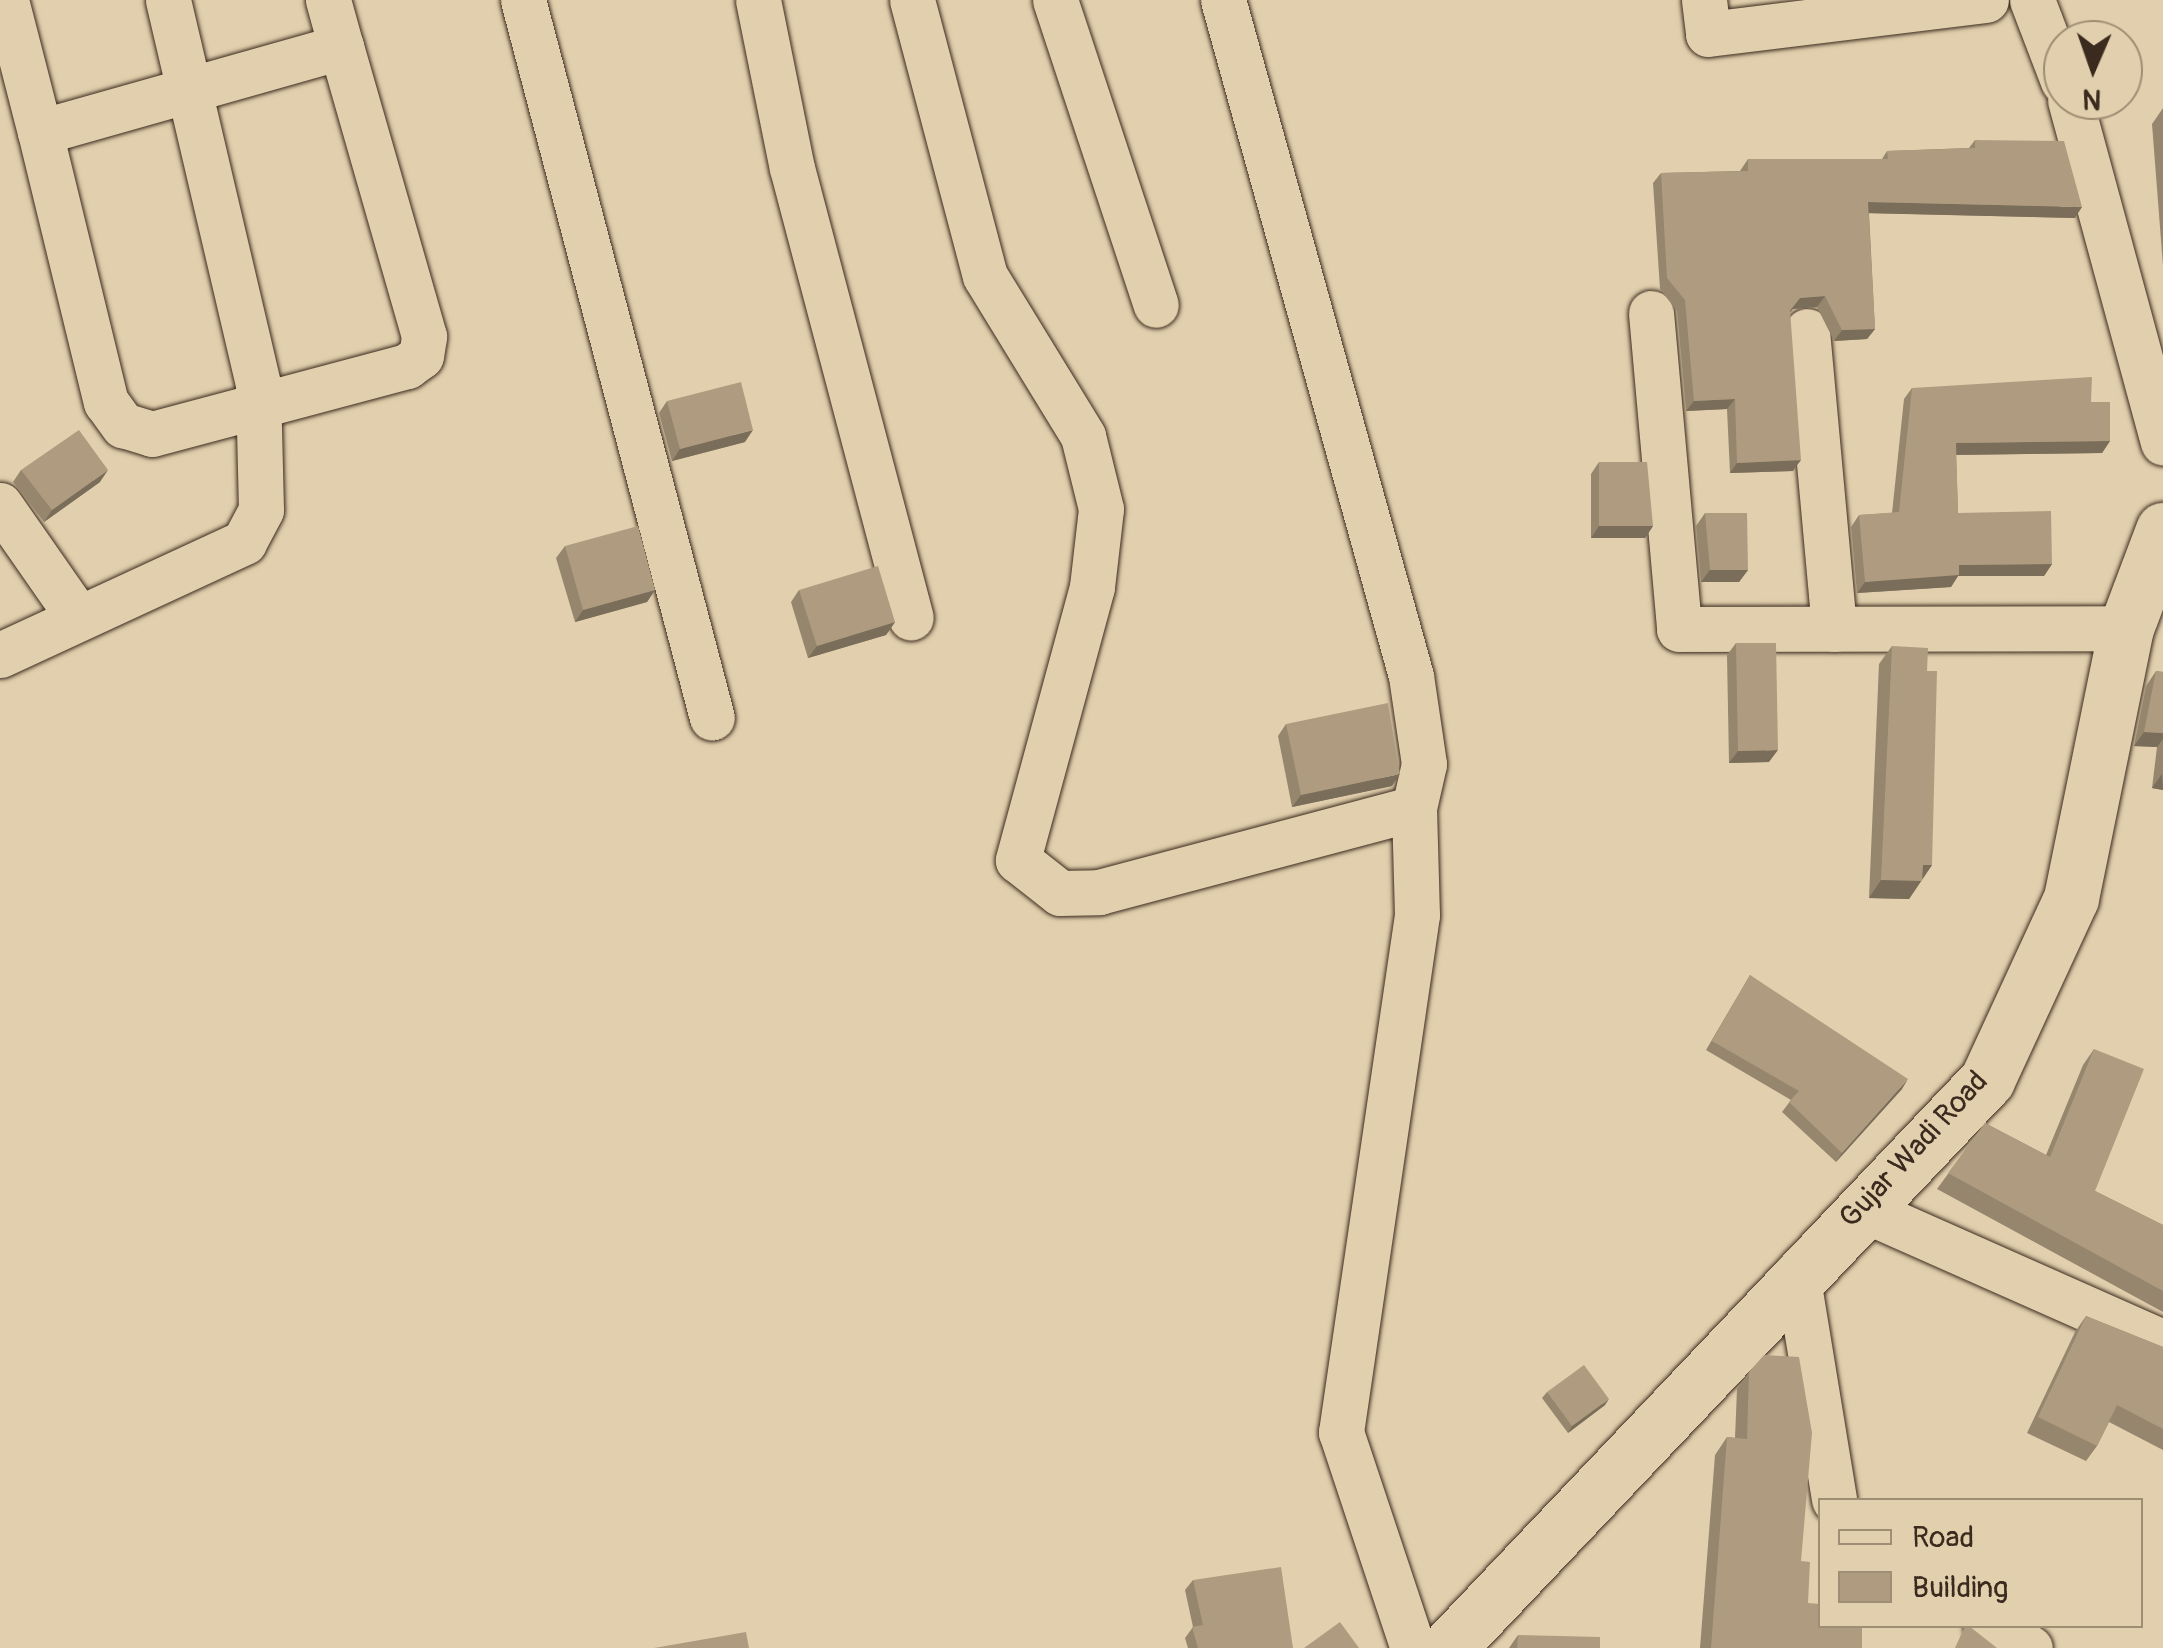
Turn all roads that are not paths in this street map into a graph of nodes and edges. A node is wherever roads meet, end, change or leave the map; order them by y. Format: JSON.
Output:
{"nodes":[{"id":1,"x":6,"y":0,"type":"edge"},
{"id":2,"x":168,"y":0,"type":"edge"},
{"id":3,"x":328,"y":0,"type":"edge"},
{"id":4,"x":523,"y":0,"type":"edge"},
{"id":5,"x":758,"y":0,"type":"edge"},
{"id":6,"x":912,"y":0,"type":"edge"},
{"id":7,"x":1055,"y":0,"type":"edge"},
{"id":8,"x":1223,"y":0,"type":"edge"},
{"id":9,"x":1704,"y":0,"type":"edge"},
{"id":10,"x":1986,"y":0,"type":"edge"},
{"id":11,"x":2032,"y":0,"type":"edge"},
{"id":12,"x":2043,"y":28,"type":"edge"},
{"id":13,"x":340,"y":47,"type":"junction"},
{"id":14,"x":192,"y":88,"type":"junction"},
{"id":15,"x":2075,"y":120,"type":"edge"},
{"id":16,"x":40,"y":132,"type":"junction"},
{"id":17,"x":1156,"y":305,"type":"dead end"},
{"id":18,"x":1651,"y":313,"type":"dead end"},
{"id":19,"x":1807,"y":330,"type":"dead end"},
{"id":20,"x":258,"y":404,"type":"junction"},
{"id":21,"x":2163,"y":443,"type":"edge"},
{"id":22,"x":0,"y":505,"type":"edge"},
{"id":23,"x":2163,"y":530,"type":"edge"},
{"id":24,"x":78,"y":617,"type":"junction"},
{"id":25,"x":912,"y":618,"type":"dead end"},
{"id":26,"x":1834,"y":628,"type":"junction"},
{"id":27,"x":2126,"y":628,"type":"junction"},
{"id":28,"x":0,"y":656,"type":"edge"},
{"id":29,"x":712,"y":718,"type":"dead end"},
{"id":30,"x":1414,"y":808,"type":"junction"},
{"id":31,"x":1860,"y":1208,"type":"junction"},
{"id":32,"x":1797,"y":1272,"type":"junction"},
{"id":33,"x":2163,"y":1342,"type":"edge"},
{"id":34,"x":1834,"y":1498,"type":"edge"},
{"id":35,"x":1990,"y":1628,"type":"edge"},
{"id":36,"x":1412,"y":1648,"type":"edge"},
{"id":37,"x":1448,"y":1648,"type":"edge"},
{"id":38,"x":2030,"y":1648,"type":"edge"}],
"edges":[{"from":1,"to":16,"type":"street"},
{"from":2,"to":14,"type":"street"},
{"from":3,"to":13,"type":"street"},
{"from":4,"to":29,"type":"street"},
{"from":5,"to":25,"type":"street"},
{"from":6,"to":30,"type":"street"},
{"from":7,"to":17,"type":"street"},
{"from":8,"to":30,"type":"street"},
{"from":9,"to":10,"type":"street"},
{"from":11,"to":12,"type":"street"},
{"from":13,"to":14,"type":"street"},
{"from":13,"to":20,"type":"street"},
{"from":14,"to":16,"type":"street"},
{"from":14,"to":20,"type":"street"},
{"from":15,"to":21,"type":"street"},
{"from":16,"to":20,"type":"street"},
{"from":18,"to":26,"type":"street"},
{"from":19,"to":26,"type":"street"},
{"from":20,"to":24,"type":"street"},
{"from":22,"to":24,"type":"street"},
{"from":23,"to":27,"type":"street","name":"Gujar Wadi Road"},
{"from":24,"to":28,"type":"street"},
{"from":26,"to":27,"type":"street"},
{"from":27,"to":31,"type":"street","name":"Gujar Wadi Road"},
{"from":30,"to":36,"type":"street"},
{"from":31,"to":32,"type":"street","name":"Gujar Wadi Road"},
{"from":31,"to":33,"type":"street"},
{"from":32,"to":34,"type":"street"},
{"from":32,"to":37,"type":"street","name":"Gujar Wadi Road"},
{"from":35,"to":38,"type":"street"}]}
